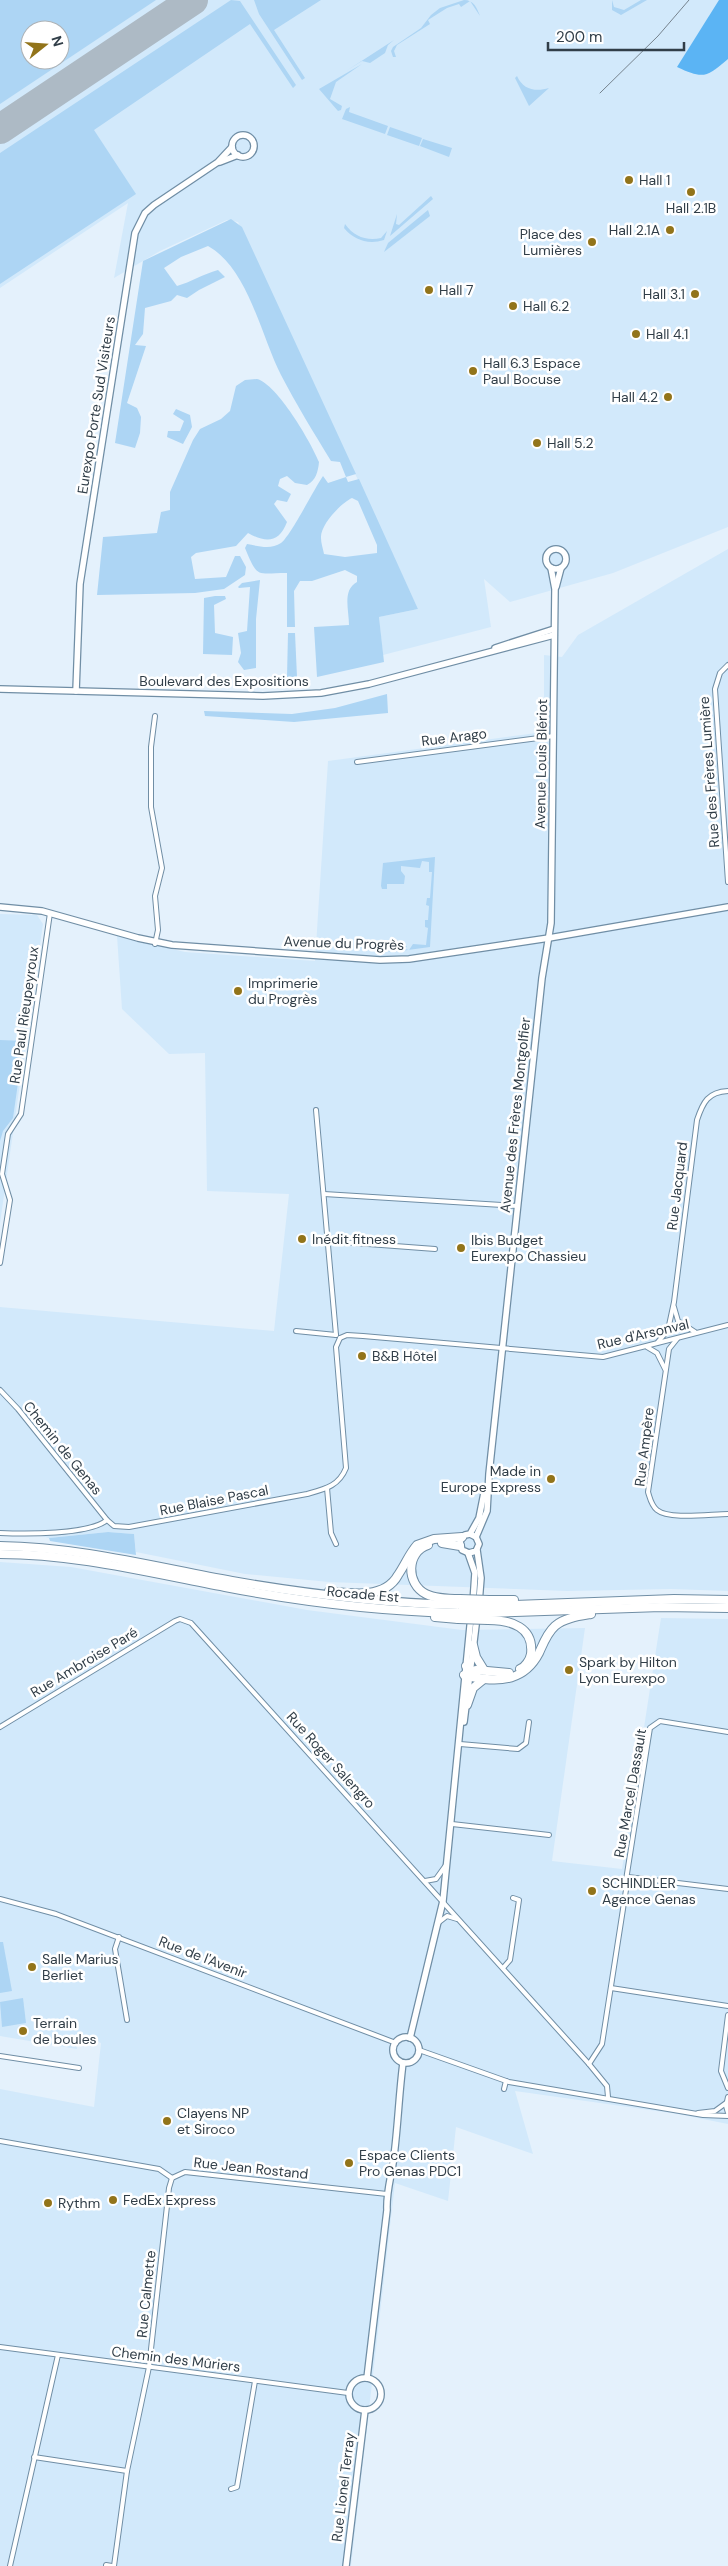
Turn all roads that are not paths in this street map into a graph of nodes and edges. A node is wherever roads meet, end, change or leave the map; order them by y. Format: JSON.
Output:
{"nodes":[{"id":1,"x":232,"y":146,"type":"junction"},
{"id":2,"x":238,"y":155,"type":"junction"},
{"id":3,"x":218,"y":162,"type":"junction"},
{"id":4,"x":551,"y":568,"type":"junction"},
{"id":5,"x":561,"y":568,"type":"junction"},
{"id":6,"x":555,"y":590,"type":"junction"},
{"id":7,"x":554,"y":632,"type":"junction"},
{"id":8,"x":728,"y":665,"type":"edge"},
{"id":9,"x":0,"y":689,"type":"edge"},
{"id":10,"x":76,"y":691,"type":"junction"},
{"id":11,"x":155,"y":716,"type":"dead end"},
{"id":12,"x":554,"y":736,"type":"junction"},
{"id":13,"x":357,"y":762,"type":"dead end"},
{"id":14,"x":728,"y":882,"type":"edge"},
{"id":15,"x":0,"y":907,"type":"edge"},
{"id":16,"x":728,"y":907,"type":"edge"},
{"id":17,"x":50,"y":913,"type":"junction"},
{"id":18,"x":549,"y":938,"type":"junction"},
{"id":19,"x":155,"y":943,"type":"junction"},
{"id":20,"x":728,"y":1091,"type":"edge"},
{"id":21,"x":316,"y":1110,"type":"dead end"},
{"id":22,"x":324,"y":1194,"type":"junction"},
{"id":23,"x":518,"y":1206,"type":"junction"},
{"id":24,"x":328,"y":1241,"type":"junction"},
{"id":25,"x":435,"y":1249,"type":"dead end"},
{"id":26,"x":0,"y":1263,"type":"edge"},
{"id":27,"x":674,"y":1302,"type":"junction"},
{"id":28,"x":728,"y":1325,"type":"edge"},
{"id":29,"x":296,"y":1331,"type":"dead end"},
{"id":30,"x":697,"y":1332,"type":"junction"},
{"id":31,"x":338,"y":1337,"type":"junction"},
{"id":32,"x":680,"y":1337,"type":"junction"},
{"id":33,"x":653,"y":1344,"type":"junction"},
{"id":34,"x":502,"y":1346,"type":"junction"},
{"id":35,"x":645,"y":1347,"type":"junction"},
{"id":36,"x":665,"y":1372,"type":"junction"},
{"id":37,"x":0,"y":1390,"type":"edge"},
{"id":38,"x":489,"y":1474,"type":"junction"},
{"id":39,"x":327,"y":1488,"type":"junction"},
{"id":40,"x":728,"y":1514,"type":"edge"},
{"id":41,"x":107,"y":1520,"type":"junction"},
{"id":42,"x":0,"y":1533,"type":"edge"},
{"id":43,"x":470,"y":1534,"type":"junction"},
{"id":44,"x":462,"y":1537,"type":"junction"},
{"id":45,"x":476,"y":1537,"type":"junction"},
{"id":46,"x":336,"y":1544,"type":"dead end"},
{"id":47,"x":0,"y":1546,"type":"edge"},
{"id":48,"x":460,"y":1546,"type":"junction"},
{"id":49,"x":477,"y":1550,"type":"junction"},
{"id":50,"x":468,"y":1553,"type":"junction"},
{"id":51,"x":0,"y":1554,"type":"edge"},
{"id":52,"x":275,"y":1588,"type":"junction"},
{"id":53,"x":728,"y":1600,"type":"edge"},
{"id":54,"x":728,"y":1608,"type":"edge"},
{"id":55,"x":459,"y":1609,"type":"junction"},
{"id":56,"x":610,"y":1609,"type":"junction"},
{"id":57,"x":489,"y":1610,"type":"junction"},
{"id":58,"x":180,"y":1619,"type":"joint"},
{"id":59,"x":473,"y":1645,"type":"junction"},
{"id":60,"x":484,"y":1670,"type":"junction"},
{"id":61,"x":466,"y":1671,"type":"junction"},
{"id":62,"x":484,"y":1679,"type":"junction"},
{"id":63,"x":466,"y":1705,"type":"junction"},
{"id":64,"x":529,"y":1722,"type":"dead end"},
{"id":65,"x":0,"y":1727,"type":"edge"},
{"id":66,"x":728,"y":1732,"type":"edge"},
{"id":67,"x":460,"y":1744,"type":"junction"},
{"id":68,"x":452,"y":1824,"type":"junction"},
{"id":69,"x":549,"y":1836,"type":"dead end"},
{"id":70,"x":448,"y":1860,"type":"junction"},
{"id":71,"x":425,"y":1881,"type":"junction"},
{"id":72,"x":626,"y":1881,"type":"junction"},
{"id":73,"x":728,"y":1889,"type":"edge"},
{"id":74,"x":513,"y":1898,"type":"dead end"},
{"id":75,"x":0,"y":1899,"type":"edge"},
{"id":76,"x":443,"y":1901,"type":"junction"},
{"id":77,"x":461,"y":1922,"type":"junction"},
{"id":78,"x":438,"y":1923,"type":"junction"},
{"id":79,"x":119,"y":1938,"type":"junction"},
{"id":80,"x":503,"y":1968,"type":"junction"},
{"id":81,"x":611,"y":1988,"type":"junction"},
{"id":82,"x":728,"y":2006,"type":"edge"},
{"id":83,"x":728,"y":2015,"type":"edge"},
{"id":84,"x":126,"y":2020,"type":"dead end"},
{"id":85,"x":727,"y":2037,"type":"edge"},
{"id":86,"x":410,"y":2038,"type":"junction"},
{"id":87,"x":396,"y":2043,"type":"junction"},
{"id":88,"x":419,"y":2050,"type":"junction"},
{"id":89,"x":0,"y":2056,"type":"edge"},
{"id":90,"x":403,"y":2063,"type":"junction"},
{"id":91,"x":589,"y":2064,"type":"junction"},
{"id":92,"x":78,"y":2068,"type":"dead end"},
{"id":93,"x":506,"y":2081,"type":"junction"},
{"id":94,"x":728,"y":2088,"type":"edge"},
{"id":95,"x":504,"y":2089,"type":"dead end"},
{"id":96,"x":728,"y":2097,"type":"edge"},
{"id":97,"x":608,"y":2098,"type":"junction"},
{"id":98,"x":726,"y":2103,"type":"junction"},
{"id":99,"x":696,"y":2113,"type":"junction"},
{"id":100,"x":728,"y":2114,"type":"edge"},
{"id":101,"x":0,"y":2140,"type":"edge"},
{"id":102,"x":172,"y":2178,"type":"junction"},
{"id":103,"x":387,"y":2194,"type":"junction"},
{"id":104,"x":0,"y":2347,"type":"edge"},
{"id":105,"x":58,"y":2355,"type":"junction"},
{"id":106,"x":149,"y":2367,"type":"junction"},
{"id":107,"x":367,"y":2378,"type":"junction"},
{"id":108,"x":255,"y":2381,"type":"junction"},
{"id":109,"x":348,"y":2393,"type":"junction"},
{"id":110,"x":365,"y":2410,"type":"junction"},
{"id":111,"x":34,"y":2457,"type":"junction"},
{"id":112,"x":127,"y":2471,"type":"junction"},
{"id":113,"x":231,"y":2489,"type":"dead end"},
{"id":114,"x":106,"y":2565,"type":"edge"},
{"id":115,"x":10,"y":2566,"type":"edge"},
{"id":116,"x":113,"y":2566,"type":"edge"},
{"id":117,"x":346,"y":2566,"type":"edge"}],
"edges":[{"from":1,"to":2,"type":"street"},
{"from":1,"to":2,"type":"street","name":"Eurexpo Porte Sud Visiteurs"},
{"from":1,"to":3,"type":"street","name":"Eurexpo Porte Sud Visiteurs"},
{"from":2,"to":3,"type":"street","name":"Eurexpo Porte Sud Visiteurs"},
{"from":3,"to":10,"type":"street","name":"Eurexpo Porte Sud Visiteurs"},
{"from":4,"to":5,"type":"street"},
{"from":4,"to":5,"type":"street"},
{"from":4,"to":6,"type":"street","name":"Avenue Louis Blériot"},
{"from":5,"to":6,"type":"street","name":"Avenue Louis Blériot"},
{"from":6,"to":7,"type":"street","name":"Avenue Louis Blériot"},
{"from":7,"to":10,"type":"street","name":"Boulevard des Expositions"},
{"from":7,"to":12,"type":"street","name":"Avenue Louis Blériot"},
{"from":8,"to":14,"type":"street","name":"Rue des Frères Lumière"},
{"from":9,"to":10,"type":"street","name":"Boulevard des Expositions"},
{"from":11,"to":19,"type":"street"},
{"from":12,"to":13,"type":"street","name":"Rue Arago"},
{"from":12,"to":18,"type":"street","name":"Avenue Louis Blériot"},
{"from":15,"to":17,"type":"street","name":"Avenue du Progrès"},
{"from":16,"to":18,"type":"street","name":"Avenue du Progrès"},
{"from":17,"to":19,"type":"street","name":"Avenue du Progrès"},
{"from":17,"to":26,"type":"street","name":"Rue Paul Rieupeyroux"},
{"from":18,"to":19,"type":"street","name":"Avenue du Progrès"},
{"from":18,"to":23,"type":"street","name":"Avenue des Frères Montgolfier"},
{"from":20,"to":27,"type":"street","name":"Rue Jacquard"},
{"from":21,"to":22,"type":"street"},
{"from":22,"to":23,"type":"street"},
{"from":22,"to":24,"type":"street"},
{"from":23,"to":34,"type":"street","name":"Avenue des Frères Montgolfier"},
{"from":24,"to":25,"type":"street"},
{"from":24,"to":31,"type":"street"},
{"from":27,"to":30,"type":"street","name":"Rue Jacquard"},
{"from":27,"to":33,"type":"street","name":"Rue Jacquard"},
{"from":28,"to":30,"type":"street","name":"Rue d'Arsonval"},
{"from":29,"to":31,"type":"street","name":"Rue d'Arsonval"},
{"from":30,"to":32,"type":"street","name":"Rue d'Arsonval"},
{"from":31,"to":34,"type":"street","name":"Rue d'Arsonval"},
{"from":31,"to":39,"type":"street"},
{"from":32,"to":33,"type":"street","name":"Rue d'Arsonval"},
{"from":32,"to":36,"type":"street","name":"Rue Ampère"},
{"from":33,"to":35,"type":"street","name":"Rue d'Arsonval"},
{"from":34,"to":35,"type":"street","name":"Rue d'Arsonval"},
{"from":34,"to":38,"type":"street","name":"Avenue des Frères Montgolfier"},
{"from":35,"to":36,"type":"street"},
{"from":36,"to":40,"type":"street","name":"Rue Ampère"},
{"from":37,"to":41,"type":"street","name":"Chemin de Genas"},
{"from":38,"to":43,"type":"street","name":"Avenue des Frères Montgolfier"},
{"from":38,"to":45,"type":"street","name":"Avenue des Frères Montgolfier"},
{"from":39,"to":41,"type":"street","name":"Rue Blaise Pascal"},
{"from":39,"to":46,"type":"street"},
{"from":41,"to":42,"type":"street"},
{"from":43,"to":44,"type":"street"},
{"from":43,"to":45,"type":"street"},
{"from":44,"to":48,"type":"street"},
{"from":44,"to":52,"type":"highway"},
{"from":45,"to":49,"type":"street","name":"Avenue des Frères Montgolfier"},
{"from":47,"to":52,"type":"highway","name":"Rocade Est"},
{"from":48,"to":50,"type":"street"},
{"from":48,"to":55,"type":"highway"},
{"from":49,"to":50,"type":"street"},
{"from":49,"to":59,"type":"street","name":"Avenue des Frères Montgolfier"},
{"from":50,"to":61,"type":"street","name":"Avenue des Frères Montgolfier"},
{"from":51,"to":55,"type":"highway","name":"Rocade Est"},
{"from":52,"to":55,"type":"highway","name":"Rocade Est"},
{"from":53,"to":57,"type":"highway"},
{"from":54,"to":56,"type":"highway","name":"Rocade Est"},
{"from":55,"to":57,"type":"highway","name":"Rocade Est","bridge":true},
{"from":55,"to":57,"type":"highway","bridge":true},
{"from":56,"to":57,"type":"highway","name":"Rocade Est"},
{"from":56,"to":62,"type":"highway"},
{"from":57,"to":60,"type":"highway"},
{"from":58,"to":65,"type":"street","name":"Rue Ambroise Paré"},
{"from":58,"to":71,"type":"street","name":"Rue Roger Salengro"},
{"from":59,"to":60,"type":"highway"},
{"from":59,"to":61,"type":"street","name":"Avenue des Frères Montgolfier"},
{"from":60,"to":61,"type":"highway"},
{"from":61,"to":62,"type":"highway"},
{"from":61,"to":63,"type":"street","name":"Avenue des Frères Montgolfier"},
{"from":61,"to":67,"type":"street","name":"Avenue des Frères Montgolfier"},
{"from":62,"to":63,"type":"highway"},
{"from":63,"to":67,"type":"street","name":"Avenue des Frères Montgolfier"},
{"from":64,"to":67,"type":"street"},
{"from":66,"to":72,"type":"street","name":"Rue Marcel Dassault"},
{"from":67,"to":68,"type":"street","name":"Avenue des Frères Montgolfier"},
{"from":68,"to":69,"type":"street"},
{"from":68,"to":70,"type":"street","name":"Avenue des Frères Montgolfier"},
{"from":70,"to":71,"type":"street"},
{"from":70,"to":76,"type":"street","name":"Avenue des Frères Montgolfier"},
{"from":71,"to":76,"type":"street","name":"Rue Roger Salengro"},
{"from":72,"to":73,"type":"street","name":"Rue Marcel Dassault"},
{"from":72,"to":81,"type":"street","name":"Rue Marcel Dassault"},
{"from":74,"to":80,"type":"street"},
{"from":75,"to":79,"type":"street","name":"Rue de l'Avenir"},
{"from":76,"to":77,"type":"street","name":"Rue Roger Salengro"},
{"from":76,"to":78,"type":"street","name":"Avenue des Frères Montgolfier"},
{"from":77,"to":78,"type":"street"},
{"from":77,"to":80,"type":"street","name":"Rue Roger Salengro"},
{"from":78,"to":86,"type":"street","name":"Avenue des Frères Montgolfier"},
{"from":79,"to":84,"type":"street"},
{"from":79,"to":87,"type":"street","name":"Rue de l'Avenir"},
{"from":80,"to":91,"type":"street","name":"Rue Roger Salengro"},
{"from":81,"to":82,"type":"street"},
{"from":81,"to":91,"type":"street","name":"Rue Marcel Dassault"},
{"from":83,"to":85,"type":"street"},
{"from":85,"to":94,"type":"street"},
{"from":86,"to":87,"type":"street"},
{"from":86,"to":88,"type":"street"},
{"from":87,"to":90,"type":"street"},
{"from":88,"to":90,"type":"street"},
{"from":88,"to":93,"type":"street"},
{"from":89,"to":92,"type":"street"},
{"from":90,"to":103,"type":"street"},
{"from":91,"to":97,"type":"street","name":"Rue Roger Salengro"},
{"from":93,"to":95,"type":"street"},
{"from":93,"to":97,"type":"street"},
{"from":96,"to":98,"type":"street"},
{"from":97,"to":99,"type":"street"},
{"from":98,"to":99,"type":"street"},
{"from":98,"to":100,"type":"street"},
{"from":99,"to":100,"type":"street"},
{"from":101,"to":102,"type":"street"},
{"from":102,"to":103,"type":"street","name":"Rue Jean Rostand"},
{"from":102,"to":106,"type":"street","name":"Rue Calmette"},
{"from":103,"to":107,"type":"street"},
{"from":104,"to":105,"type":"street","name":"Chemin des Mûriers"},
{"from":105,"to":106,"type":"street","name":"Chemin des Mûriers"},
{"from":105,"to":111,"type":"street"},
{"from":106,"to":108,"type":"street","name":"Chemin des Mûriers"},
{"from":106,"to":112,"type":"street","name":"Rue Calmette"},
{"from":107,"to":109,"type":"street"},
{"from":107,"to":110,"type":"street"},
{"from":108,"to":109,"type":"street","name":"Chemin des Mûriers"},
{"from":108,"to":113,"type":"street"},
{"from":109,"to":110,"type":"street"},
{"from":110,"to":117,"type":"street","name":"Rue Lionel Terray"},
{"from":111,"to":112,"type":"street"},
{"from":111,"to":115,"type":"street"},
{"from":112,"to":116,"type":"street","name":"Rue Calmette"},
{"from":114,"to":116,"type":"street"}]}
